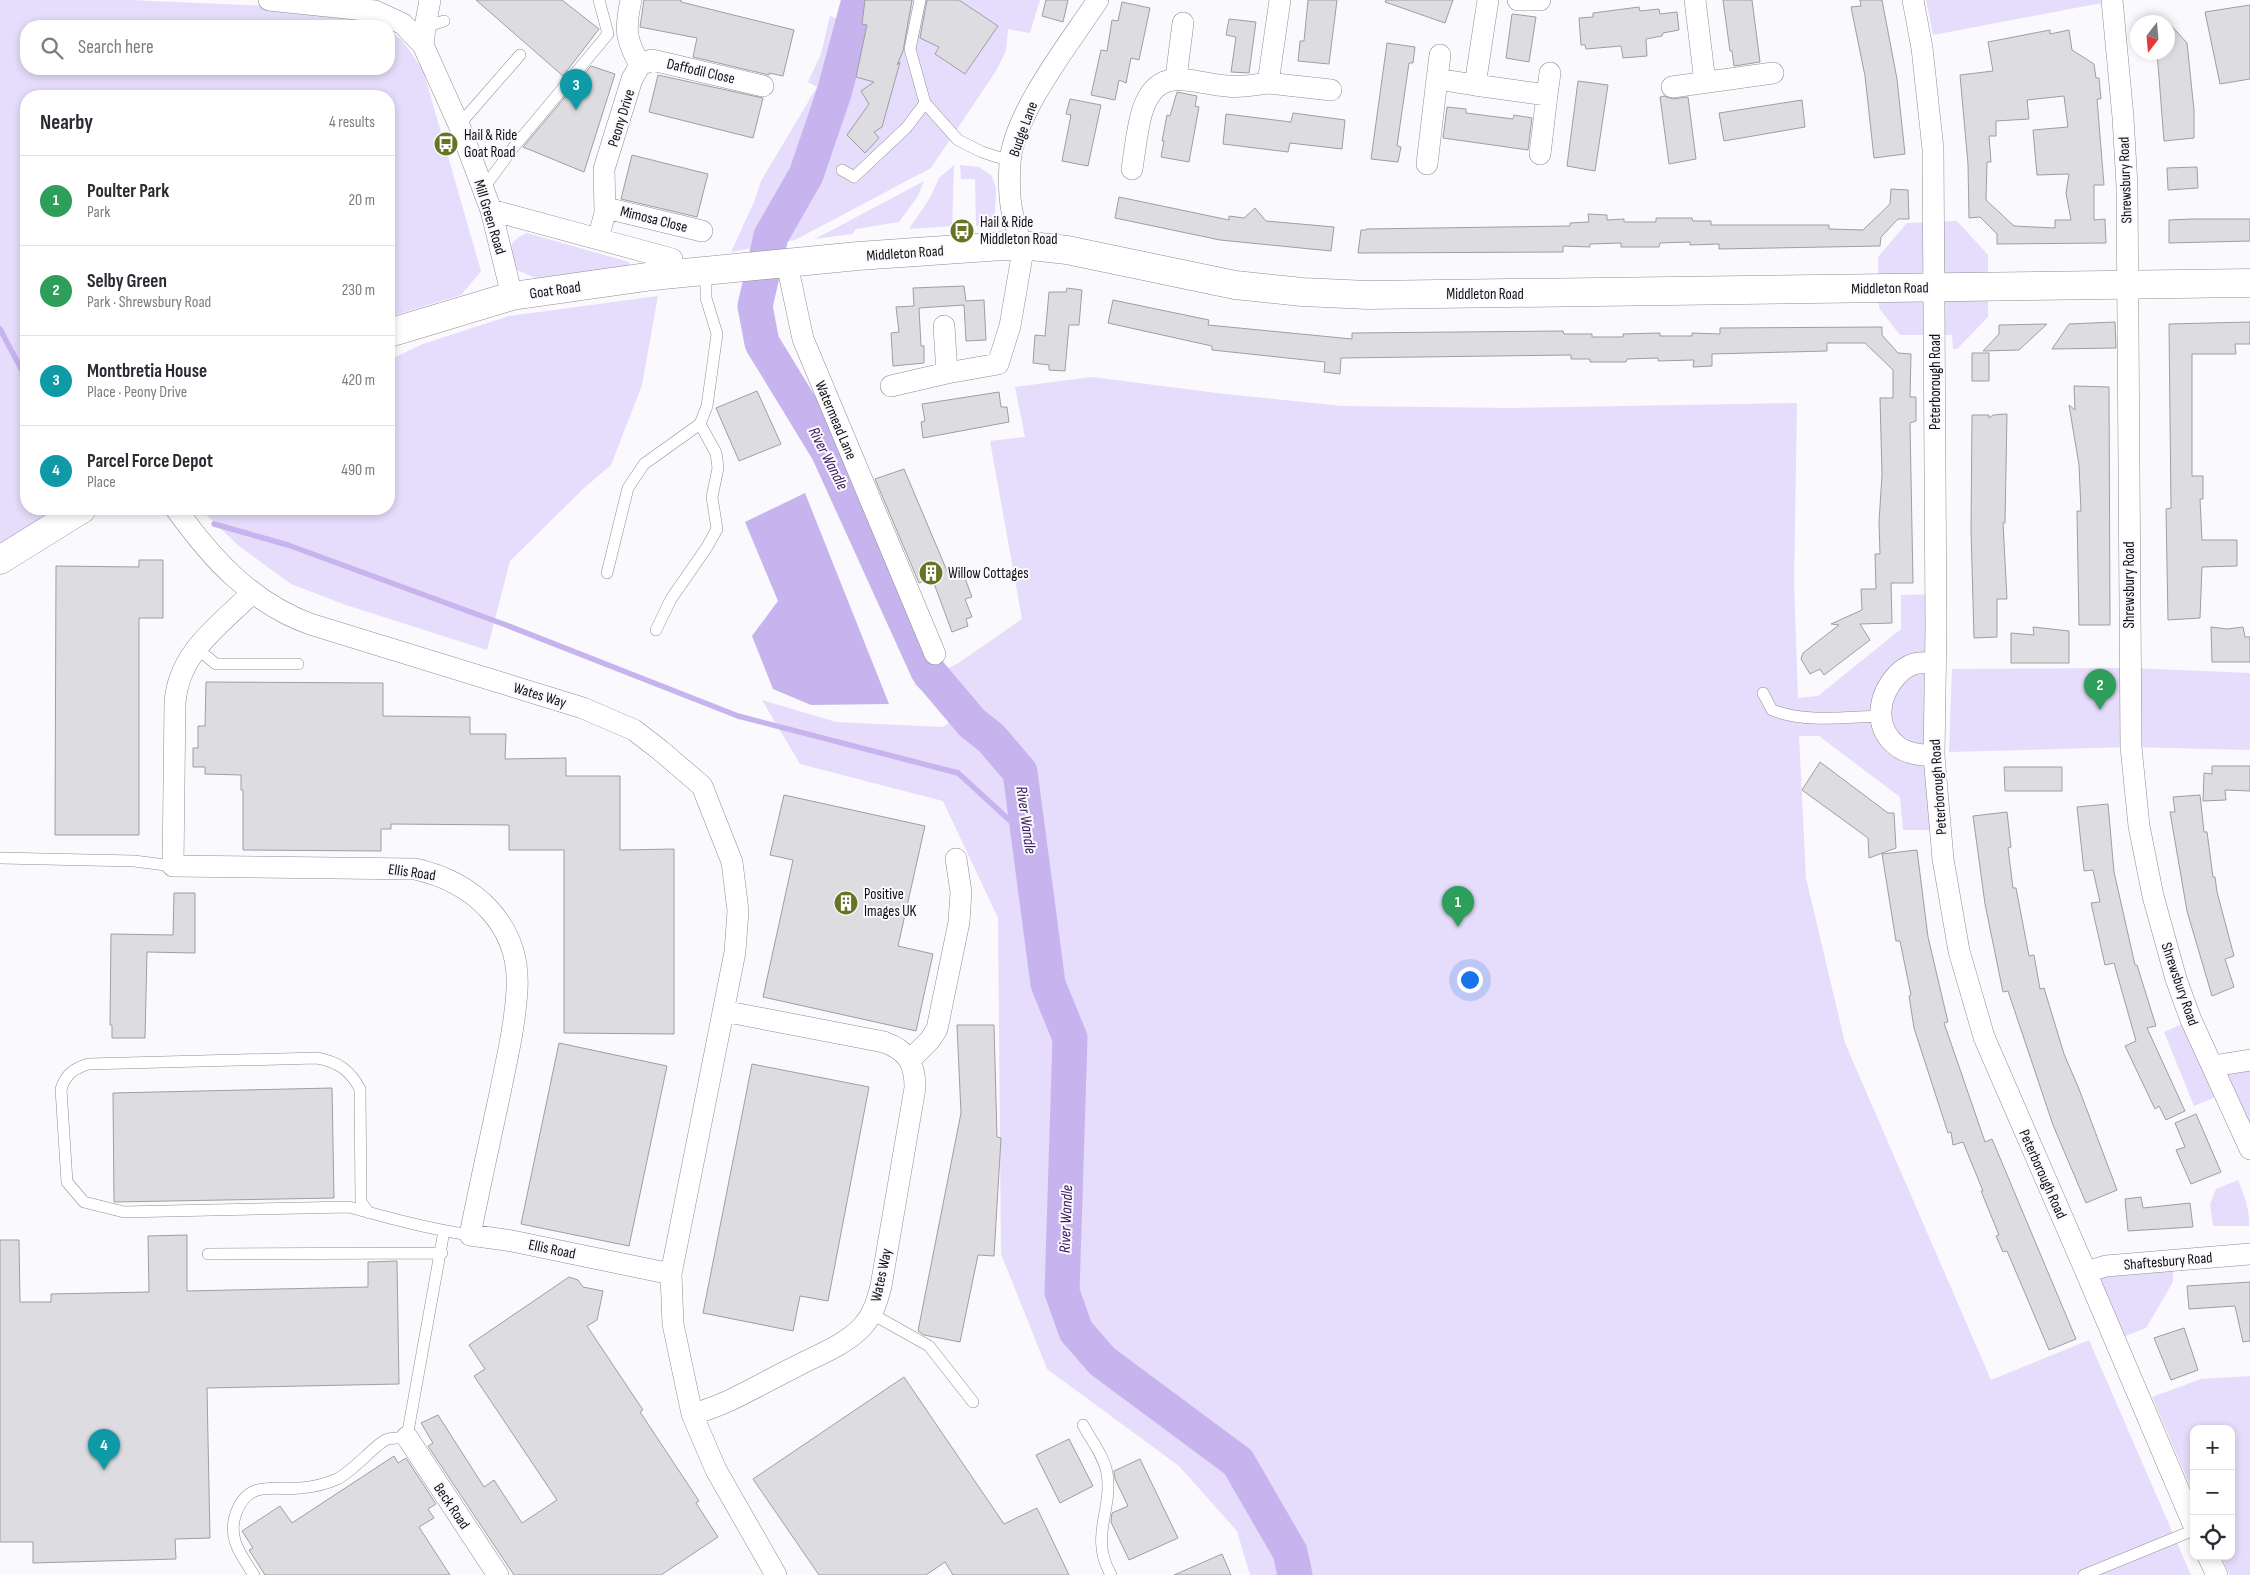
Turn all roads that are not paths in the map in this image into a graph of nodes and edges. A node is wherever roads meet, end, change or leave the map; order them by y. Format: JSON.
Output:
{"nodes":[{"id":1,"x":269,"y":0,"type":"edge"},
{"id":2,"x":430,"y":0,"type":"edge"},
{"id":3,"x":599,"y":0,"type":"edge"},
{"id":4,"x":631,"y":0,"type":"edge"},
{"id":5,"x":920,"y":0,"type":"edge"},
{"id":6,"x":1098,"y":0,"type":"edge"},
{"id":7,"x":1280,"y":0,"type":"edge"},
{"id":8,"x":1488,"y":0,"type":"edge"},
{"id":9,"x":1518,"y":0,"type":"edge"},
{"id":10,"x":1540,"y":0,"type":"edge"},
{"id":11,"x":1695,"y":0,"type":"edge"},
{"id":12,"x":1913,"y":0,"type":"edge"},
{"id":13,"x":2112,"y":0,"type":"edge"},
{"id":14,"x":314,"y":2,"type":"edge"},
{"id":15,"x":394,"y":20,"type":"edge"},
{"id":16,"x":395,"y":20,"type":"edge"},
{"id":17,"x":1183,"y":22,"type":"dead end"},
{"id":18,"x":431,"y":31,"type":"junction"},
{"id":19,"x":520,"y":55,"type":"dead end"},
{"id":20,"x":1440,"y":55,"type":"dead end"},
{"id":21,"x":640,"y":65,"type":"junction"},
{"id":22,"x":1550,"y":73,"type":"dead end"},
{"id":23,"x":1773,"y":73,"type":"dead end"},
{"id":24,"x":1176,"y":78,"type":"junction"},
{"id":25,"x":1437,"y":79,"type":"junction"},
{"id":26,"x":1268,"y":82,"type":"junction"},
{"id":27,"x":1705,"y":82,"type":"junction"},
{"id":28,"x":1475,"y":85,"type":"junction"},
{"id":29,"x":762,"y":86,"type":"dead end"},
{"id":30,"x":1672,"y":87,"type":"dead end"},
{"id":31,"x":1331,"y":90,"type":"dead end"},
{"id":32,"x":1547,"y":95,"type":"junction"},
{"id":33,"x":925,"y":103,"type":"junction"},
{"id":34,"x":459,"y":125,"type":"junction"},
{"id":35,"x":1540,"y":154,"type":"dead end"},
{"id":36,"x":1010,"y":161,"type":"junction"},
{"id":37,"x":1427,"y":164,"type":"dead end"},
{"id":38,"x":1132,"y":169,"type":"dead end"},
{"id":39,"x":842,"y":170,"type":"dead end"},
{"id":40,"x":483,"y":189,"type":"junction"},
{"id":41,"x":606,"y":208,"type":"junction"},
{"id":42,"x":491,"y":210,"type":"junction"},
{"id":43,"x":702,"y":231,"type":"dead end"},
{"id":44,"x":598,"y":239,"type":"junction"},
{"id":45,"x":1022,"y":246,"type":"junction"},
{"id":46,"x":672,"y":259,"type":"dead end"},
{"id":47,"x":787,"y":264,"type":"junction"},
{"id":48,"x":716,"y":270,"type":"junction"},
{"id":49,"x":2250,"y":283,"type":"edge"},
{"id":50,"x":2129,"y":284,"type":"junction"},
{"id":51,"x":1935,"y":287,"type":"junction"},
{"id":52,"x":512,"y":296,"type":"junction"},
{"id":53,"x":944,"y":326,"type":"dead end"},
{"id":54,"x":395,"y":331,"type":"edge"},
{"id":55,"x":947,"y":373,"type":"junction"},
{"id":56,"x":891,"y":386,"type":"dead end"},
{"id":57,"x":700,"y":424,"type":"junction"},
{"id":58,"x":72,"y":515,"type":"edge"},
{"id":59,"x":180,"y":515,"type":"edge"},
{"id":60,"x":0,"y":560,"type":"edge"},
{"id":61,"x":607,"y":573,"type":"dead end"},
{"id":62,"x":252,"y":593,"type":"junction"},
{"id":63,"x":656,"y":630,"type":"dead end"},
{"id":64,"x":196,"y":648,"type":"junction"},
{"id":65,"x":935,"y":654,"type":"dead end"},
{"id":66,"x":298,"y":664,"type":"dead end"},
{"id":67,"x":1935,"y":664,"type":"junction"},
{"id":68,"x":1763,"y":693,"type":"dead end"},
{"id":69,"x":1880,"y":716,"type":"junction"},
{"id":70,"x":1934,"y":756,"type":"junction"},
{"id":71,"x":0,"y":858,"type":"edge"},
{"id":72,"x":956,"y":859,"type":"dead end"},
{"id":73,"x":173,"y":866,"type":"junction"},
{"id":74,"x":723,"y":1011,"type":"junction"},
{"id":75,"x":910,"y":1060,"type":"junction"},
{"id":76,"x":2250,"y":1060,"type":"edge"},
{"id":77,"x":2213,"y":1066,"type":"junction"},
{"id":78,"x":2250,"y":1149,"type":"edge"},
{"id":79,"x":370,"y":1213,"type":"junction"},
{"id":80,"x":444,"y":1231,"type":"junction"},
{"id":81,"x":470,"y":1235,"type":"junction"},
{"id":82,"x":442,"y":1253,"type":"junction"},
{"id":83,"x":208,"y":1254,"type":"dead end"},
{"id":84,"x":2250,"y":1254,"type":"edge"},
{"id":85,"x":2086,"y":1272,"type":"junction"},
{"id":86,"x":671,"y":1274,"type":"junction"},
{"id":87,"x":872,"y":1314,"type":"junction"},
{"id":88,"x":974,"y":1402,"type":"dead end"},
{"id":89,"x":692,"y":1414,"type":"junction"},
{"id":90,"x":1082,"y":1425,"type":"dead end"},
{"id":91,"x":407,"y":1437,"type":"junction"},
{"id":92,"x":2190,"y":1519,"type":"edge"},
{"id":93,"x":2190,"y":1530,"type":"edge"},
{"id":94,"x":2210,"y":1560,"type":"edge"},
{"id":95,"x":254,"y":1575,"type":"edge"},
{"id":96,"x":498,"y":1575,"type":"edge"},
{"id":97,"x":776,"y":1575,"type":"edge"},
{"id":98,"x":1111,"y":1575,"type":"edge"},
{"id":99,"x":2084,"y":1575,"type":"edge"},
{"id":100,"x":2217,"y":1575,"type":"edge"}],
"edges":[{"from":1,"to":14,"type":"street","name":"Mill Green Road"},
{"from":2,"to":18,"type":"street"},
{"from":3,"to":40,"type":"lane"},
{"from":4,"to":21,"type":"street"},
{"from":5,"to":33,"type":"lane"},
{"from":6,"to":36,"type":"street","name":"Budge Lane"},
{"from":7,"to":26,"type":"street"},
{"from":8,"to":28,"type":"street"},
{"from":9,"to":10,"type":"street"},
{"from":11,"to":27,"type":"street"},
{"from":12,"to":51,"type":"street","name":"Peterborough Road"},
{"from":13,"to":50,"type":"street","name":"Shrewsbury Road"},
{"from":14,"to":15,"type":"street","name":"Mill Green Road"},
{"from":16,"to":18,"type":"street","name":"Mill Green Road"},
{"from":17,"to":24,"type":"street"},
{"from":18,"to":34,"type":"street","name":"Mill Green Road"},
{"from":19,"to":34,"type":"lane"},
{"from":20,"to":25,"type":"street"},
{"from":21,"to":29,"type":"street","name":"Daffodil Close"},
{"from":21,"to":41,"type":"street","name":"Peony Drive"},
{"from":22,"to":32,"type":"street"},
{"from":23,"to":27,"type":"street"},
{"from":24,"to":26,"type":"street"},
{"from":24,"to":38,"type":"street"},
{"from":25,"to":28,"type":"street"},
{"from":25,"to":37,"type":"street"},
{"from":26,"to":31,"type":"street"},
{"from":27,"to":30,"type":"street"},
{"from":28,"to":32,"type":"street"},
{"from":32,"to":35,"type":"street"},
{"from":33,"to":36,"type":"lane"},
{"from":33,"to":39,"type":"lane"},
{"from":34,"to":40,"type":"street","name":"Mill Green Road"},
{"from":36,"to":45,"type":"street","name":"Budge Lane"},
{"from":40,"to":42,"type":"street","name":"Mill Green Road"},
{"from":41,"to":43,"type":"street","name":"Mimosa Close"},
{"from":41,"to":44,"type":"street","name":"Peony Drive"},
{"from":42,"to":44,"type":"street"},
{"from":42,"to":52,"type":"street","name":"Mill Green Road"},
{"from":44,"to":46,"type":"street"},
{"from":45,"to":47,"type":"street","name":"Middleton Road"},
{"from":45,"to":51,"type":"street","name":"Middleton Road"},
{"from":45,"to":55,"type":"street"},
{"from":47,"to":48,"type":"street","name":"Middleton Road"},
{"from":47,"to":65,"type":"street","name":"Watermead Lane"},
{"from":48,"to":52,"type":"street","name":"Goat Road"},
{"from":48,"to":57,"type":"lane"},
{"from":49,"to":50,"type":"street","name":"Middleton Road"},
{"from":50,"to":51,"type":"street","name":"Middleton Road"},
{"from":50,"to":77,"type":"street","name":"Shrewsbury Road"},
{"from":51,"to":67,"type":"street","name":"Peterborough Road"},
{"from":52,"to":54,"type":"street","name":"Goat Road"},
{"from":53,"to":55,"type":"street"},
{"from":55,"to":56,"type":"street"},
{"from":57,"to":61,"type":"lane"},
{"from":57,"to":63,"type":"lane"},
{"from":58,"to":60,"type":"street"},
{"from":59,"to":62,"type":"street","name":"Wates Way"},
{"from":62,"to":64,"type":"street"},
{"from":62,"to":74,"type":"street","name":"Wates Way"},
{"from":64,"to":66,"type":"lane"},
{"from":64,"to":73,"type":"street"},
{"from":67,"to":69,"type":"street"},
{"from":67,"to":70,"type":"street","name":"Peterborough Road"},
{"from":68,"to":69,"type":"lane"},
{"from":69,"to":70,"type":"street"},
{"from":70,"to":85,"type":"street","name":"Peterborough Road"},
{"from":71,"to":73,"type":"lane"},
{"from":72,"to":75,"type":"street"},
{"from":73,"to":81,"type":"street","name":"Ellis Road"},
{"from":74,"to":75,"type":"street"},
{"from":74,"to":86,"type":"street","name":"Wates Way"},
{"from":75,"to":87,"type":"street","name":"Wates Way"},
{"from":76,"to":77,"type":"street"},
{"from":77,"to":78,"type":"street","name":"Shrewsbury Road"},
{"from":79,"to":79,"type":"lane"},
{"from":79,"to":80,"type":"lane"},
{"from":80,"to":81,"type":"lane"},
{"from":80,"to":82,"type":"lane"},
{"from":81,"to":86,"type":"street","name":"Ellis Road"},
{"from":82,"to":83,"type":"lane"},
{"from":82,"to":91,"type":"lane"},
{"from":84,"to":85,"type":"street","name":"Shaftesbury Road"},
{"from":85,"to":92,"type":"street","name":"Peterborough Road"},
{"from":86,"to":89,"type":"street","name":"Wates Way"},
{"from":87,"to":88,"type":"lane"},
{"from":87,"to":89,"type":"street","name":"Wates Way"},
{"from":89,"to":97,"type":"street","name":"Wates Way"},
{"from":90,"to":98,"type":"lane"},
{"from":91,"to":95,"type":"lane"},
{"from":91,"to":96,"type":"street","name":"Beck Road"},
{"from":93,"to":99,"type":"lane"},
{"from":94,"to":100,"type":"street"}]}
